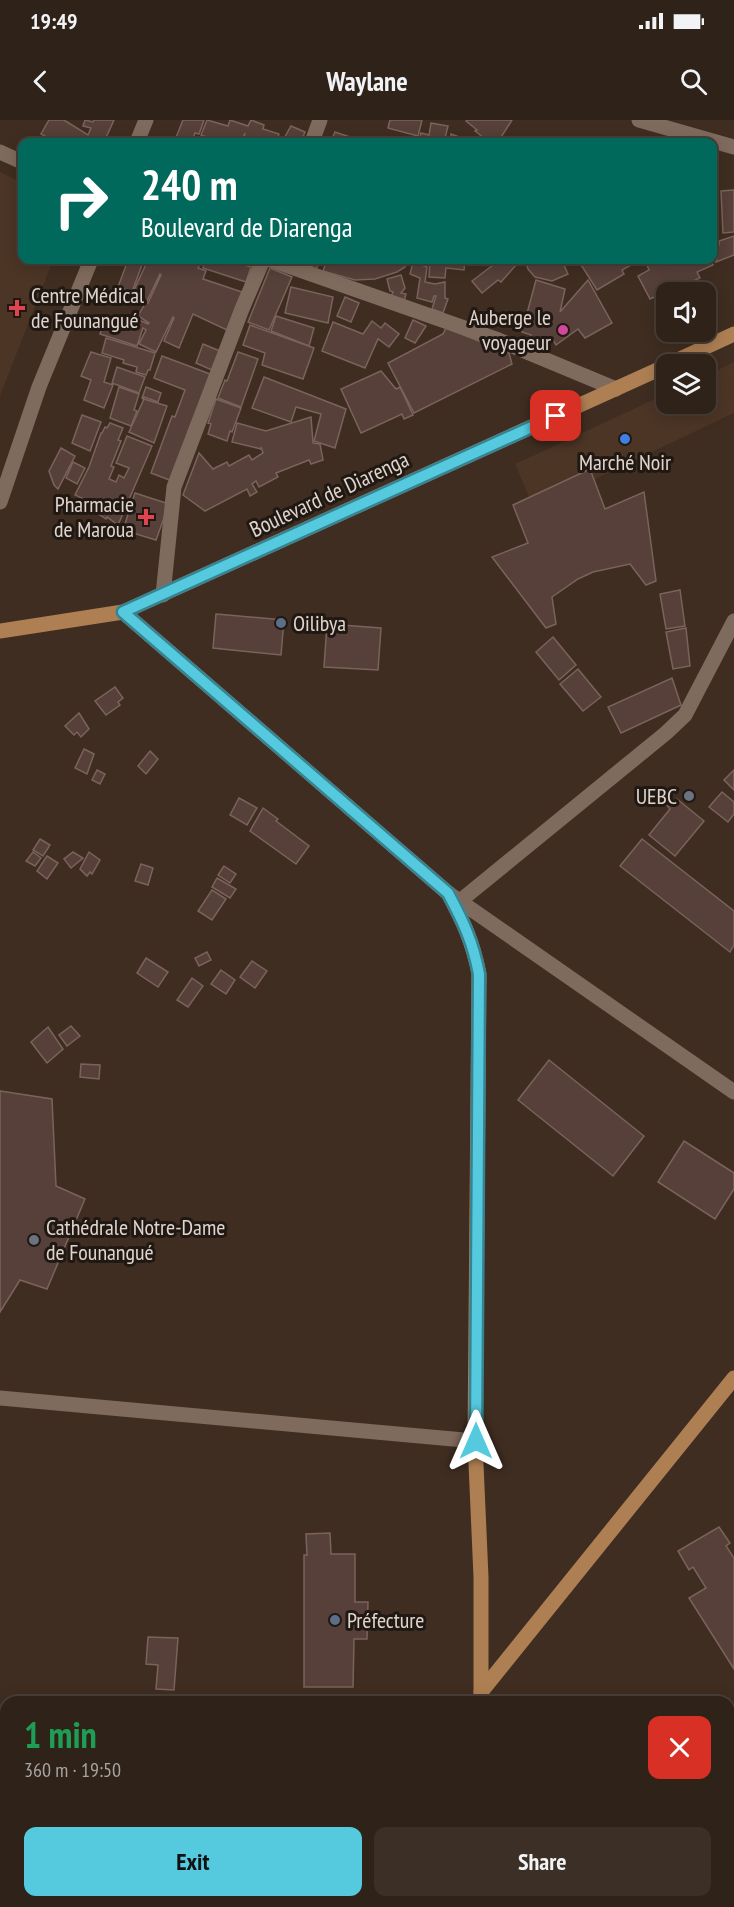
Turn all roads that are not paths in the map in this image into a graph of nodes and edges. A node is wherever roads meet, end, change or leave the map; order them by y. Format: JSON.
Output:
{"nodes":[{"id":1,"x":146,"y":120,"type":"edge"},
{"id":2,"x":320,"y":120,"type":"edge"},
{"id":3,"x":639,"y":120,"type":"edge"},
{"id":4,"x":139,"y":138,"type":"edge"},
{"id":5,"x":313,"y":138,"type":"edge"},
{"id":6,"x":702,"y":138,"type":"edge"},
{"id":7,"x":717,"y":142,"type":"edge"},
{"id":8,"x":734,"y":147,"type":"edge"},
{"id":9,"x":0,"y":152,"type":"edge"},
{"id":10,"x":18,"y":160,"type":"edge"},
{"id":11,"x":89,"y":264,"type":"edge"},
{"id":12,"x":261,"y":264,"type":"edge"},
{"id":13,"x":283,"y":264,"type":"edge"},
{"id":14,"x":734,"y":334,"type":"edge"},
{"id":15,"x":691,"y":354,"type":"edge"},
{"id":16,"x":656,"y":370,"type":"edge"},
{"id":17,"x":615,"y":389,"type":"junction"},
{"id":18,"x":0,"y":501,"type":"edge"},
{"id":19,"x":163,"y":595,"type":"junction"},
{"id":20,"x":123,"y":612,"type":"junction"},
{"id":21,"x":734,"y":621,"type":"edge"},
{"id":22,"x":0,"y":631,"type":"edge"},
{"id":23,"x":454,"y":897,"type":"junction"},
{"id":24,"x":734,"y":1092,"type":"edge"},
{"id":25,"x":734,"y":1378,"type":"edge"},
{"id":26,"x":0,"y":1398,"type":"edge"},
{"id":27,"x":476,"y":1441,"type":"junction"},
{"id":28,"x":481,"y":1696,"type":"edge"},
{"id":29,"x":482,"y":1696,"type":"edge"}],
"edges":[{"from":1,"to":4,"type":"street"},
{"from":2,"to":5,"type":"street"},
{"from":3,"to":6,"type":"street"},
{"from":7,"to":8,"type":"street"},
{"from":9,"to":10,"type":"street"},
{"from":11,"to":18,"type":"street"},
{"from":12,"to":19,"type":"street"},
{"from":13,"to":17,"type":"street"},
{"from":14,"to":15,"type":"main road","name":"Boulevard de Diarenga"},
{"from":16,"to":17,"type":"main road","name":"Boulevard de Diarenga"},
{"from":17,"to":19,"type":"main road","name":"Boulevard de Diarenga"},
{"from":19,"to":20,"type":"main road","name":"Boulevard de Diarenga"},
{"from":20,"to":22,"type":"main road","name":"Boulevard de Diarenga"},
{"from":20,"to":23,"type":"main road"},
{"from":21,"to":23,"type":"street"},
{"from":23,"to":24,"type":"street"},
{"from":23,"to":27,"type":"main road"},
{"from":25,"to":29,"type":"main road"},
{"from":26,"to":27,"type":"street"},
{"from":27,"to":28,"type":"main road"}]}
